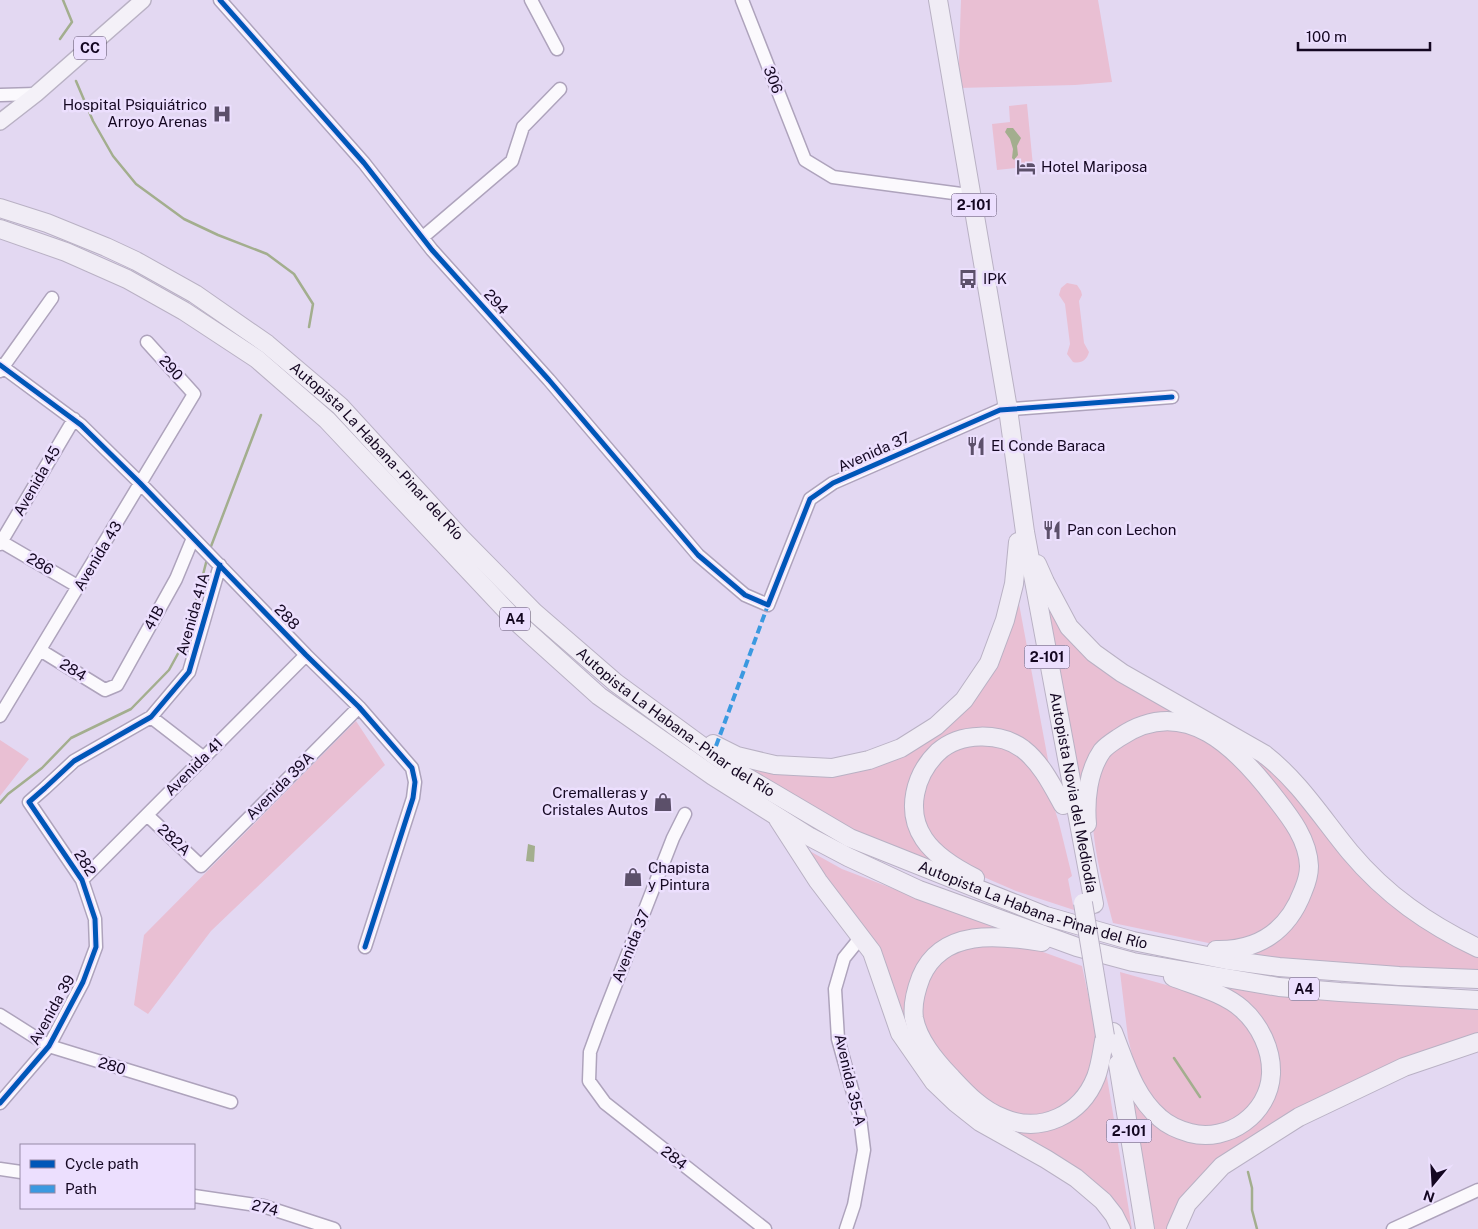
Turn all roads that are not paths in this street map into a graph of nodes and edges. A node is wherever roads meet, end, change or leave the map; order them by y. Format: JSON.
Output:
{"nodes":[{"id":1,"x":143,"y":0,"type":"edge"},
{"id":2,"x":220,"y":0,"type":"edge"},
{"id":3,"x":532,"y":0,"type":"edge"},
{"id":4,"x":742,"y":0,"type":"edge"},
{"id":5,"x":934,"y":1,"type":"edge"},
{"id":6,"x":557,"y":48,"type":"dead end"},
{"id":7,"x":560,"y":89,"type":"dead end"},
{"id":8,"x":36,"y":94,"type":"junction"},
{"id":9,"x":0,"y":95,"type":"edge"},
{"id":10,"x":0,"y":122,"type":"edge"},
{"id":11,"x":966,"y":194,"type":"junction"},
{"id":12,"x":0,"y":208,"type":"edge"},
{"id":13,"x":0,"y":229,"type":"edge"},
{"id":14,"x":422,"y":237,"type":"junction"},
{"id":15,"x":52,"y":298,"type":"dead end"},
{"id":16,"x":147,"y":342,"type":"dead end"},
{"id":17,"x":1,"y":368,"type":"edge"},
{"id":18,"x":194,"y":394,"type":"joint"},
{"id":19,"x":1172,"y":397,"type":"dead end"},
{"id":20,"x":1004,"y":409,"type":"junction"},
{"id":21,"x":74,"y":419,"type":"junction"},
{"id":22,"x":140,"y":483,"type":"junction"},
{"id":23,"x":1021,"y":537,"type":"junction"},
{"id":24,"x":0,"y":542,"type":"edge"},
{"id":25,"x":197,"y":542,"type":"junction"},
{"id":26,"x":220,"y":565,"type":"junction"},
{"id":27,"x":79,"y":587,"type":"junction"},
{"id":28,"x":768,"y":605,"type":"joint"},
{"id":29,"x":40,"y":650,"type":"junction"},
{"id":30,"x":306,"y":655,"type":"junction"},
{"id":31,"x":616,"y":684,"type":"junction"},
{"id":32,"x":105,"y":690,"type":"joint"},
{"id":33,"x":359,"y":706,"type":"junction"},
{"id":34,"x":0,"y":716,"type":"edge"},
{"id":35,"x":151,"y":716,"type":"junction"},
{"id":36,"x":204,"y":758,"type":"junction"},
{"id":37,"x":29,"y":802,"type":"joint"},
{"id":38,"x":1063,"y":805,"type":"junction"},
{"id":39,"x":685,"y":814,"type":"dead end"},
{"id":40,"x":147,"y":815,"type":"junction"},
{"id":41,"x":775,"y":815,"type":"junction"},
{"id":42,"x":201,"y":866,"type":"joint"},
{"id":43,"x":82,"y":880,"type":"junction"},
{"id":44,"x":1089,"y":904,"type":"junction"},
{"id":45,"x":1046,"y":916,"type":"junction"},
{"id":46,"x":861,"y":937,"type":"junction"},
{"id":47,"x":1133,"y":941,"type":"junction"},
{"id":48,"x":96,"y":947,"type":"joint"},
{"id":49,"x":365,"y":947,"type":"dead end"},
{"id":50,"x":1077,"y":947,"type":"junction"},
{"id":51,"x":1478,"y":948,"type":"edge"},
{"id":52,"x":1132,"y":962,"type":"junction"},
{"id":53,"x":1478,"y":979,"type":"edge"},
{"id":54,"x":1478,"y":1000,"type":"edge"},
{"id":55,"x":0,"y":1015,"type":"edge"},
{"id":56,"x":1109,"y":1034,"type":"junction"},
{"id":57,"x":1478,"y":1042,"type":"edge"},
{"id":58,"x":49,"y":1046,"type":"junction"},
{"id":59,"x":589,"y":1081,"type":"joint"},
{"id":60,"x":231,"y":1102,"type":"dead end"},
{"id":61,"x":0,"y":1103,"type":"edge"},
{"id":62,"x":0,"y":1169,"type":"edge"},
{"id":63,"x":20,"y":1172,"type":"edge"},
{"id":64,"x":1478,"y":1190,"type":"edge"},
{"id":65,"x":195,"y":1196,"type":"edge"},
{"id":66,"x":334,"y":1229,"type":"edge"},
{"id":67,"x":765,"y":1229,"type":"edge"},
{"id":68,"x":846,"y":1229,"type":"edge"},
{"id":69,"x":1121,"y":1229,"type":"edge"},
{"id":70,"x":1136,"y":1229,"type":"edge"},
{"id":71,"x":1145,"y":1229,"type":"edge"},
{"id":72,"x":1176,"y":1229,"type":"edge"},
{"id":73,"x":1393,"y":1229,"type":"edge"}],
"edges":[{"from":1,"to":8,"type":"main road","number":"CC"},
{"from":2,"to":14,"type":"street","name":"294"},
{"from":3,"to":6,"type":"street"},
{"from":4,"to":11,"type":"street","name":"306"},
{"from":5,"to":11,"type":"highway","name":"Autopista Novia del Mediodía","number":"2-101"},
{"from":7,"to":14,"type":"street"},
{"from":8,"to":9,"type":"street"},
{"from":8,"to":10,"type":"main road","number":"CC"},
{"from":11,"to":20,"type":"highway","name":"Autopista Novia del Mediodía","number":"2-101"},
{"from":12,"to":31,"type":"highway","name":"Autopista La Habana - Pinar del Río","number":"A4"},
{"from":13,"to":41,"type":"highway","name":"Autopista La Habana - Pinar del Río","number":"A4"},
{"from":14,"to":28,"type":"street","name":"294"},
{"from":15,"to":17,"type":"street"},
{"from":16,"to":18,"type":"street","name":"290"},
{"from":17,"to":21,"type":"street","name":"288"},
{"from":18,"to":22,"type":"street","name":"Avenida 43"},
{"from":19,"to":20,"type":"street","name":"Avenida 37"},
{"from":20,"to":23,"type":"highway","name":"Autopista Novia del Mediodía","number":"2-101"},
{"from":20,"to":28,"type":"street","name":"Avenida 37"},
{"from":21,"to":22,"type":"street","name":"288"},
{"from":21,"to":24,"type":"street","name":"Avenida 45"},
{"from":22,"to":25,"type":"street","name":"288"},
{"from":22,"to":27,"type":"street","name":"Avenida 43"},
{"from":23,"to":31,"type":"highway"},
{"from":23,"to":38,"type":"highway","name":"Autopista Novia del Mediodía","number":"2-101"},
{"from":23,"to":44,"type":"highway","name":"Autopista Novia del Mediodía","number":"2-101"},
{"from":23,"to":51,"type":"highway"},
{"from":24,"to":27,"type":"street","name":"286"},
{"from":25,"to":26,"type":"street","name":"288"},
{"from":25,"to":32,"type":"street","name":"41B"},
{"from":26,"to":30,"type":"street","name":"288"},
{"from":26,"to":35,"type":"street","name":"Avenida 41A"},
{"from":27,"to":29,"type":"street","name":"Avenida 43"},
{"from":29,"to":32,"type":"street","name":"284"},
{"from":29,"to":34,"type":"street","name":"Avenida 43"},
{"from":30,"to":33,"type":"street","name":"288"},
{"from":30,"to":36,"type":"street","name":"Avenida 41"},
{"from":31,"to":45,"type":"highway","name":"Autopista La Habana - Pinar del Río","number":"A4"},
{"from":33,"to":42,"type":"street","name":"Avenida 39A"},
{"from":33,"to":49,"type":"street","name":"288"},
{"from":35,"to":36,"type":"street"},
{"from":35,"to":37,"type":"street","name":"Avenida 41A"},
{"from":36,"to":40,"type":"street","name":"Avenida 41"},
{"from":37,"to":43,"type":"street","name":"282"},
{"from":38,"to":44,"type":"highway","name":"Autopista Novia del Mediodía","number":"2-101"},
{"from":38,"to":45,"type":"highway"},
{"from":39,"to":59,"type":"street","name":"Avenida 37"},
{"from":40,"to":42,"type":"street","name":"282A"},
{"from":40,"to":43,"type":"street","name":"Avenida 41"},
{"from":41,"to":46,"type":"highway"},
{"from":41,"to":50,"type":"highway","name":"Autopista La Habana - Pinar del Río","number":"A4"},
{"from":43,"to":48,"type":"street","name":"282"},
{"from":44,"to":47,"type":"highway"},
{"from":44,"to":56,"type":"highway","number":"2-101"},
{"from":45,"to":47,"type":"highway","name":"Autopista La Habana - Pinar del Río","number":"A4"},
{"from":46,"to":68,"type":"street","name":"Avenida 35-A"},
{"from":46,"to":69,"type":"highway"},
{"from":47,"to":53,"type":"highway","name":"Autopista La Habana - Pinar del Río","number":"A4"},
{"from":48,"to":58,"type":"street","name":"Avenida 39"},
{"from":50,"to":52,"type":"highway","name":"Autopista La Habana - Pinar del Río","number":"A4"},
{"from":50,"to":56,"type":"highway"},
{"from":52,"to":54,"type":"highway","name":"Autopista La Habana - Pinar del Río","number":"A4"},
{"from":52,"to":56,"type":"highway"},
{"from":55,"to":58,"type":"street","name":"280"},
{"from":56,"to":70,"type":"highway","number":"2-101"},
{"from":56,"to":71,"type":"highway","number":"2-101"},
{"from":57,"to":72,"type":"highway"},
{"from":58,"to":60,"type":"street","name":"280"},
{"from":58,"to":61,"type":"street","name":"Avenida 39"},
{"from":59,"to":67,"type":"street","name":"284"},
{"from":62,"to":63,"type":"street"},
{"from":64,"to":73,"type":"street"},
{"from":65,"to":66,"type":"street","name":"274"}]}
